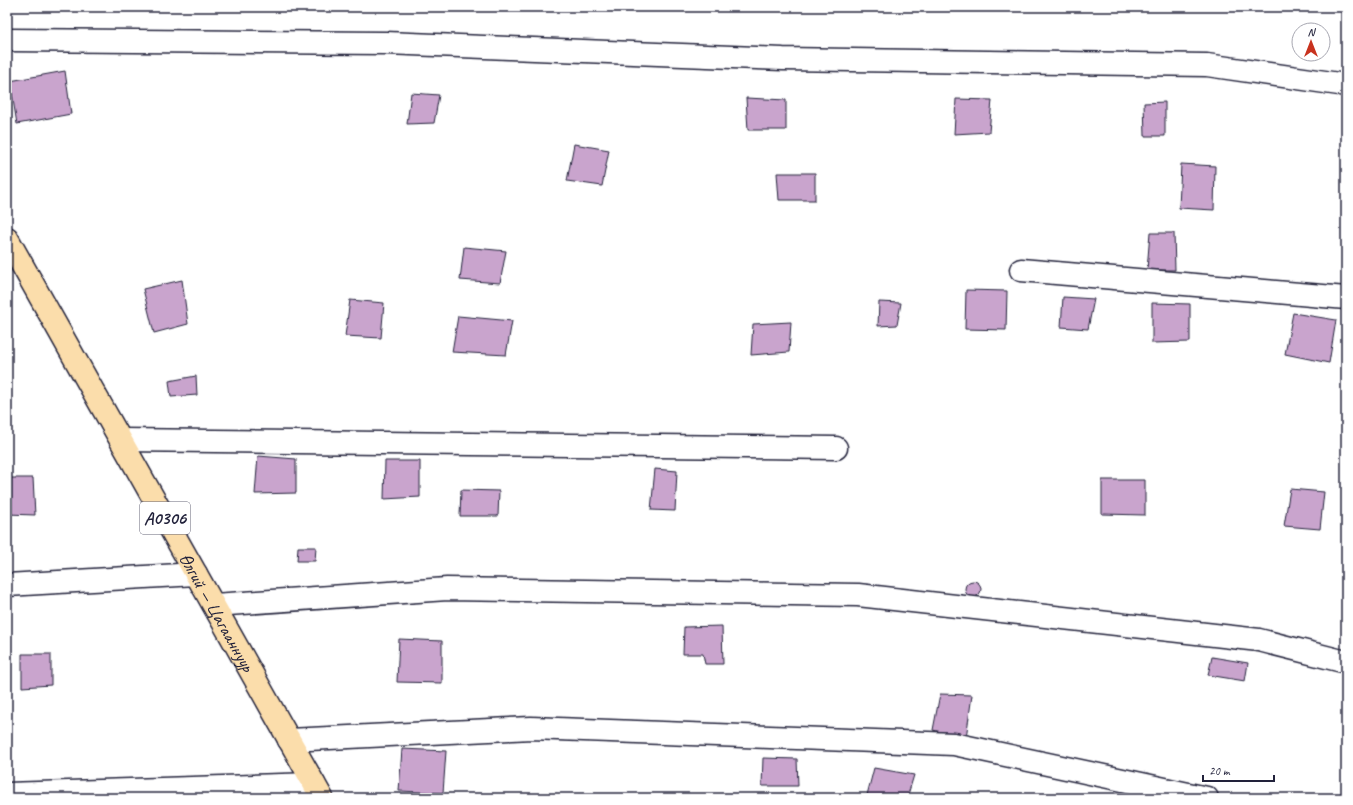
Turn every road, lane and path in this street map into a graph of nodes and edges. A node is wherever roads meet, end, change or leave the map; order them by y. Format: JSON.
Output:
{"nodes":[{"id":1,"x":7,"y":40,"type":"edge"},
{"id":2,"x":1346,"y":85,"type":"edge"},
{"id":3,"x":10,"y":250,"type":"edge"},
{"id":4,"x":1021,"y":270,"type":"dead end"},
{"id":5,"x":1346,"y":298,"type":"edge"},
{"id":6,"x":121,"y":440,"type":"junction"},
{"id":7,"x":836,"y":448,"type":"dead end"},
{"id":8,"x":196,"y":574,"type":"junction"},
{"id":9,"x":7,"y":585,"type":"edge"},
{"id":10,"x":214,"y":605,"type":"junction"},
{"id":11,"x":1346,"y":662,"type":"edge"},
{"id":12,"x":289,"y":740,"type":"junction"},
{"id":13,"x":318,"y":791,"type":"edge"},
{"id":14,"x":7,"y":794,"type":"edge"},
{"id":15,"x":1207,"y":798,"type":"edge"}],
"edges":[{"from":1,"to":2,"type":"street"},
{"from":3,"to":6,"type":"highway","name":"Өлгий — Цагааннуур","number":"A0306"},
{"from":4,"to":5,"type":"street"},
{"from":6,"to":7,"type":"street"},
{"from":6,"to":8,"type":"highway","name":"Өлгий — Цагааннуур","number":"A0306"},
{"from":8,"to":9,"type":"street"},
{"from":8,"to":10,"type":"highway","name":"Өлгий — Цагааннуур","number":"A0306"},
{"from":10,"to":11,"type":"street"},
{"from":10,"to":12,"type":"highway","name":"Өлгий — Цагааннуур","number":"A0306"},
{"from":12,"to":13,"type":"highway","name":"Өлгий — Цагааннуур","number":"A0306"},
{"from":12,"to":15,"type":"street"},
{"from":13,"to":14,"type":"street"}]}
